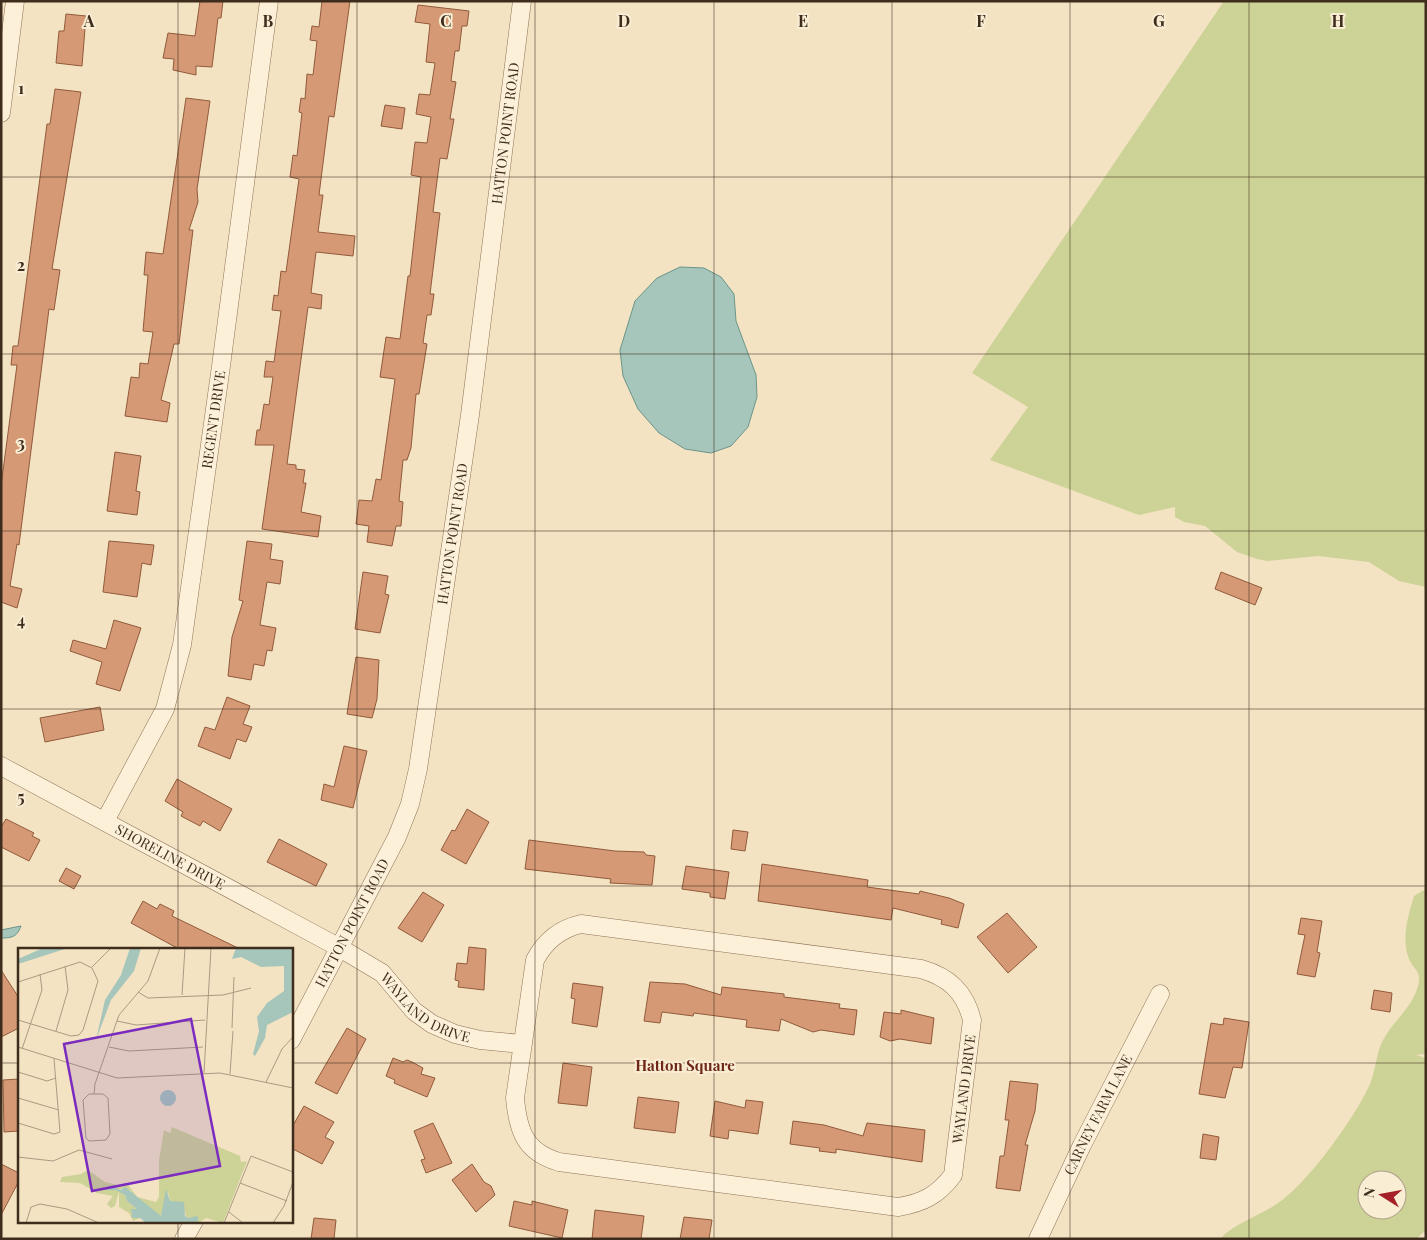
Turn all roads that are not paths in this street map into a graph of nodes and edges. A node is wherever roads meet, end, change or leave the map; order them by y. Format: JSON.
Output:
{"nodes":[{"id":1,"x":15,"y":1,"type":"edge"},
{"id":2,"x":269,"y":1,"type":"edge"},
{"id":3,"x":522,"y":1,"type":"edge"},
{"id":4,"x":1,"y":113,"type":"edge"},
{"id":5,"x":1,"y":766,"type":"edge"},
{"id":6,"x":105,"y":822,"type":"junction"},
{"id":7,"x":340,"y":948,"type":"junction"},
{"id":8,"x":1160,"y":994,"type":"dead end"},
{"id":9,"x":292,"y":1038,"type":"edge"},
{"id":10,"x":522,"y":1044,"type":"junction"},
{"id":11,"x":193,"y":1222,"type":"edge"},
{"id":12,"x":184,"y":1239,"type":"edge"},
{"id":13,"x":1038,"y":1239,"type":"edge"}],
"edges":[{"from":1,"to":4,"type":"street"},
{"from":2,"to":6,"type":"street","name":"REGENT DRIVE"},
{"from":3,"to":7,"type":"street","name":"HATTON POINT ROAD"},
{"from":5,"to":6,"type":"street","name":"SHORELINE DRIVE"},
{"from":6,"to":7,"type":"street","name":"SHORELINE DRIVE"},
{"from":7,"to":9,"type":"street","name":"HATTON POINT ROAD"},
{"from":7,"to":10,"type":"street","name":"WAYLAND DRIVE"},
{"from":8,"to":13,"type":"street","name":"CARNEY FARM LANE"},
{"from":10,"to":10,"type":"street","name":"WAYLAND DRIVE"},
{"from":11,"to":12,"type":"street"}]}
